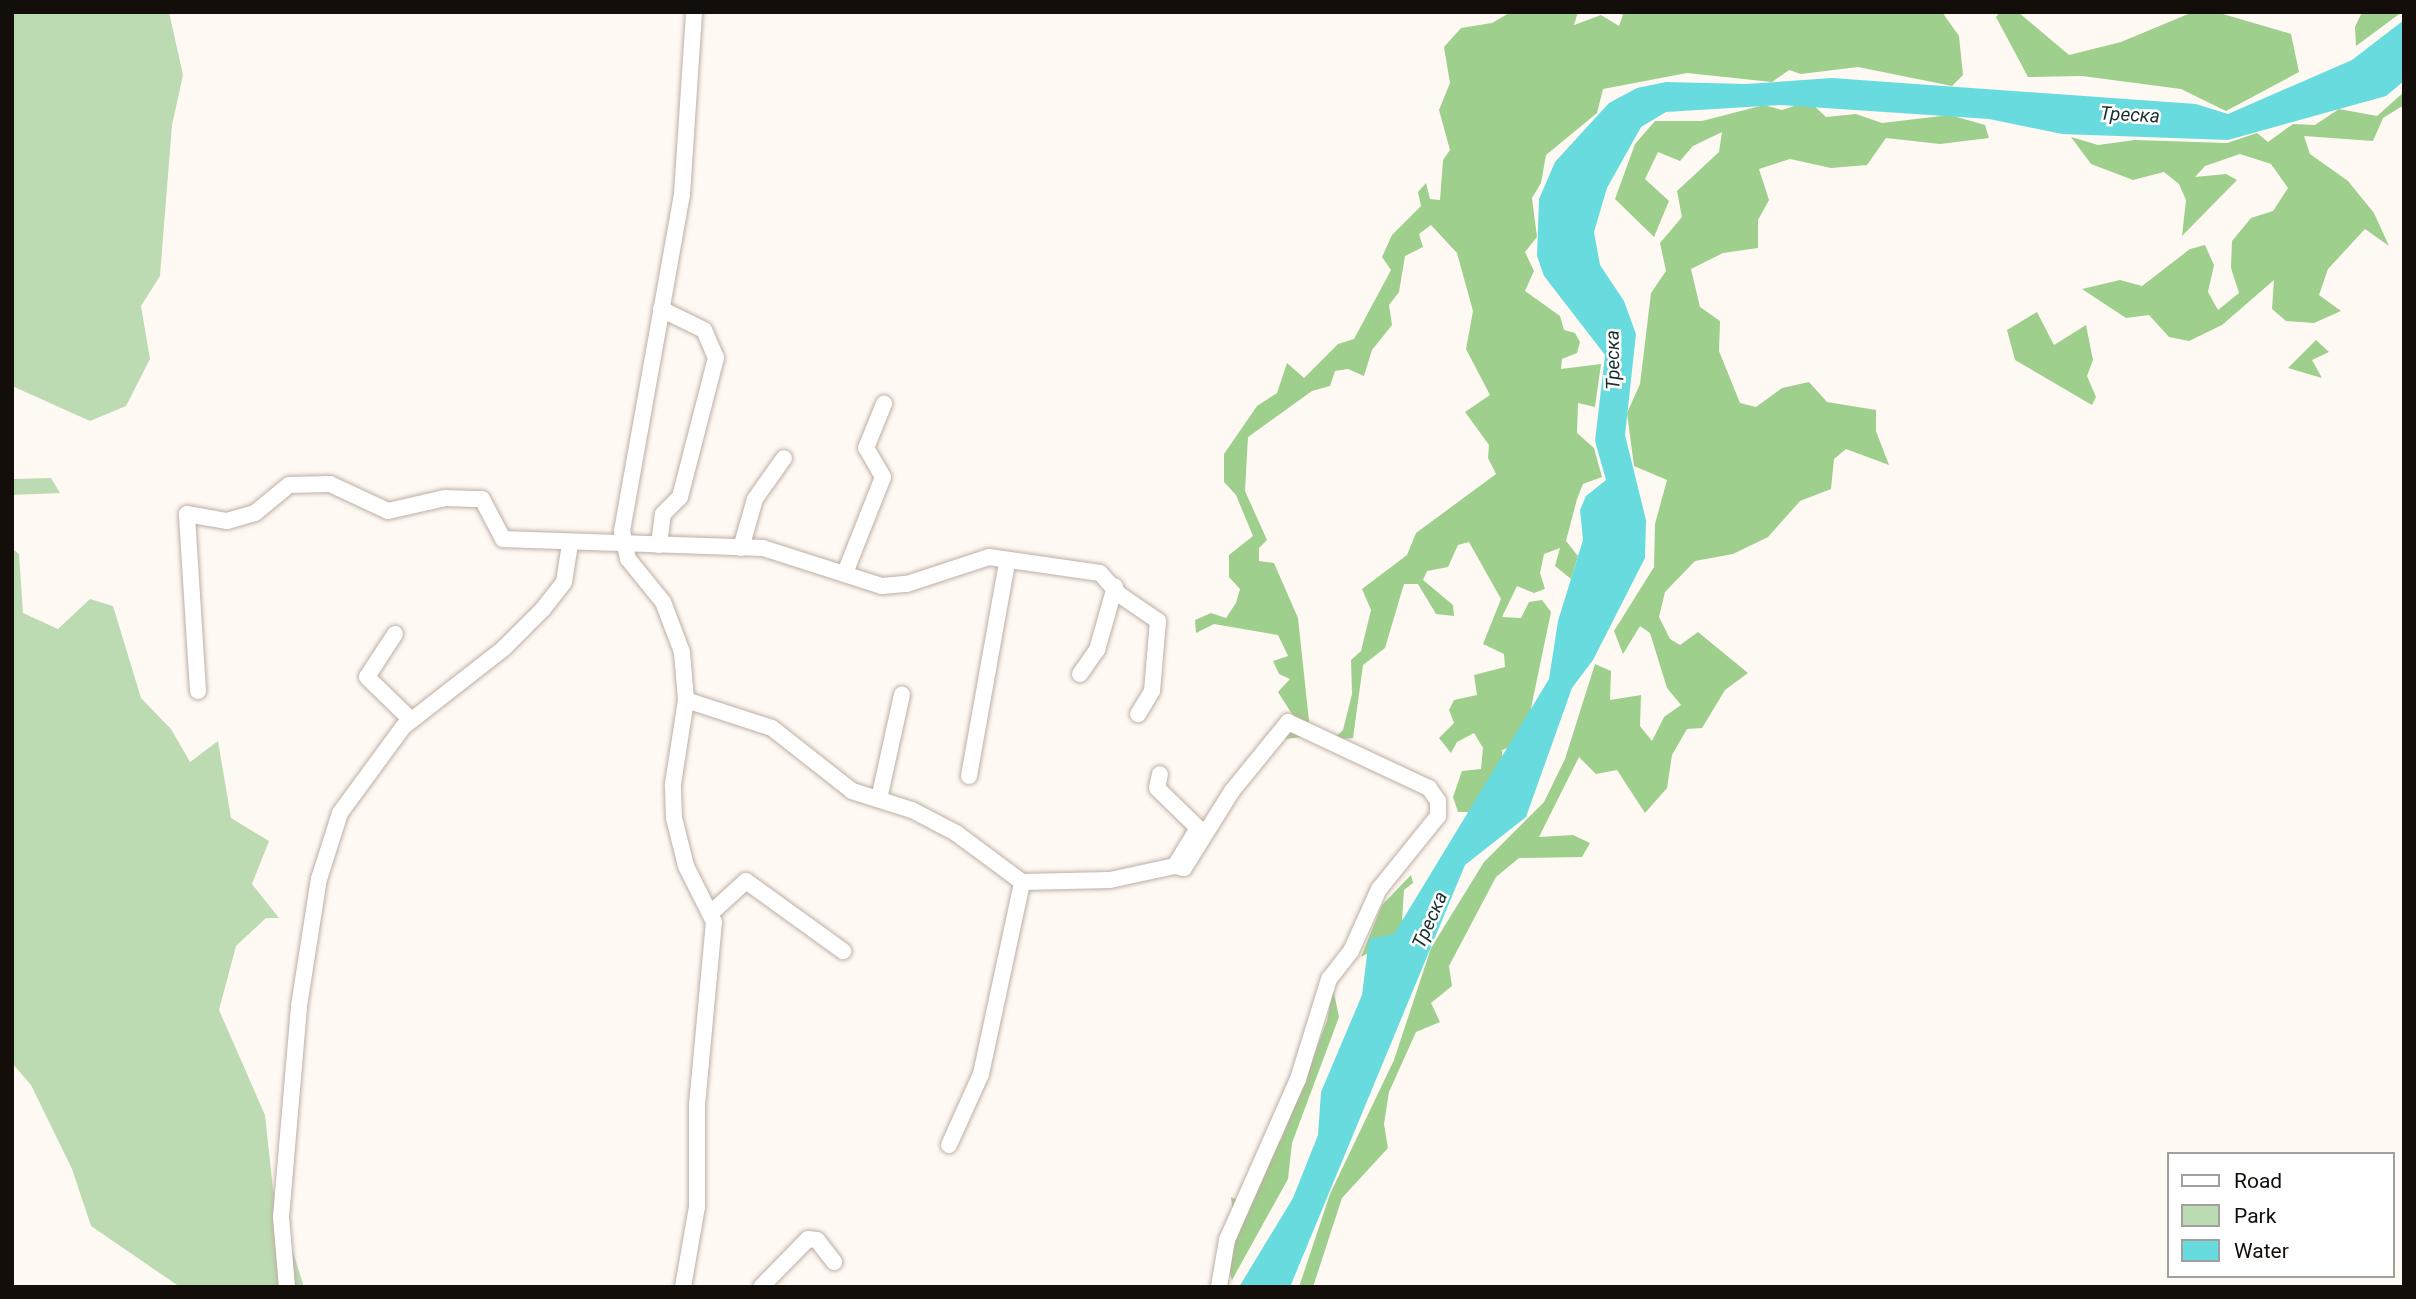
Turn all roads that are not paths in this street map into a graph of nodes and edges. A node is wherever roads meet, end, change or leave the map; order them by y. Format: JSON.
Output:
{"nodes":[{"id":1,"x":694,"y":12,"type":"edge"},
{"id":2,"x":661,"y":309,"type":"junction"},
{"id":3,"x":884,"y":404,"type":"dead end"},
{"id":4,"x":784,"y":458,"type":"dead end"},
{"id":5,"x":570,"y":544,"type":"junction"},
{"id":6,"x":659,"y":545,"type":"junction"},
{"id":7,"x":623,"y":547,"type":"junction"},
{"id":8,"x":741,"y":548,"type":"junction"},
{"id":9,"x":1007,"y":562,"type":"junction"},
{"id":10,"x":845,"y":573,"type":"junction"},
{"id":11,"x":1115,"y":587,"type":"junction"},
{"id":12,"x":395,"y":634,"type":"dead end"},
{"id":13,"x":1080,"y":674,"type":"dead end"},
{"id":14,"x":198,"y":691,"type":"dead end"},
{"id":15,"x":902,"y":694,"type":"dead end"},
{"id":16,"x":686,"y":700,"type":"junction"},
{"id":17,"x":1138,"y":714,"type":"dead end"},
{"id":18,"x":411,"y":720,"type":"junction"},
{"id":19,"x":1160,"y":774,"type":"dead end"},
{"id":20,"x":970,"y":776,"type":"dead end"},
{"id":21,"x":879,"y":799,"type":"junction"},
{"id":22,"x":1175,"y":866,"type":"junction"},
{"id":23,"x":1022,"y":882,"type":"junction"},
{"id":24,"x":712,"y":912,"type":"junction"},
{"id":25,"x":843,"y":951,"type":"dead end"},
{"id":26,"x":949,"y":1144,"type":"dead end"},
{"id":27,"x":834,"y":1262,"type":"dead end"},
{"id":28,"x":287,"y":1287,"type":"edge"},
{"id":29,"x":683,"y":1287,"type":"edge"},
{"id":30,"x":761,"y":1287,"type":"edge"},
{"id":31,"x":1219,"y":1287,"type":"edge"}],
"edges":[{"from":1,"to":2,"type":"street"},
{"from":2,"to":6,"type":"street"},
{"from":2,"to":7,"type":"street"},
{"from":3,"to":10,"type":"street"},
{"from":4,"to":8,"type":"street"},
{"from":5,"to":7,"type":"street"},
{"from":5,"to":14,"type":"street"},
{"from":5,"to":18,"type":"street"},
{"from":6,"to":7,"type":"street"},
{"from":6,"to":8,"type":"street"},
{"from":7,"to":16,"type":"street"},
{"from":8,"to":10,"type":"street"},
{"from":9,"to":10,"type":"street"},
{"from":9,"to":11,"type":"street"},
{"from":9,"to":20,"type":"street"},
{"from":11,"to":13,"type":"street"},
{"from":11,"to":17,"type":"street"},
{"from":12,"to":18,"type":"street"},
{"from":15,"to":21,"type":"street"},
{"from":16,"to":21,"type":"street"},
{"from":16,"to":24,"type":"street"},
{"from":18,"to":28,"type":"street"},
{"from":19,"to":22,"type":"street"},
{"from":21,"to":23,"type":"street"},
{"from":22,"to":23,"type":"street"},
{"from":22,"to":31,"type":"street"},
{"from":23,"to":26,"type":"street"},
{"from":24,"to":25,"type":"street"},
{"from":24,"to":29,"type":"street"},
{"from":27,"to":30,"type":"street"}]}
